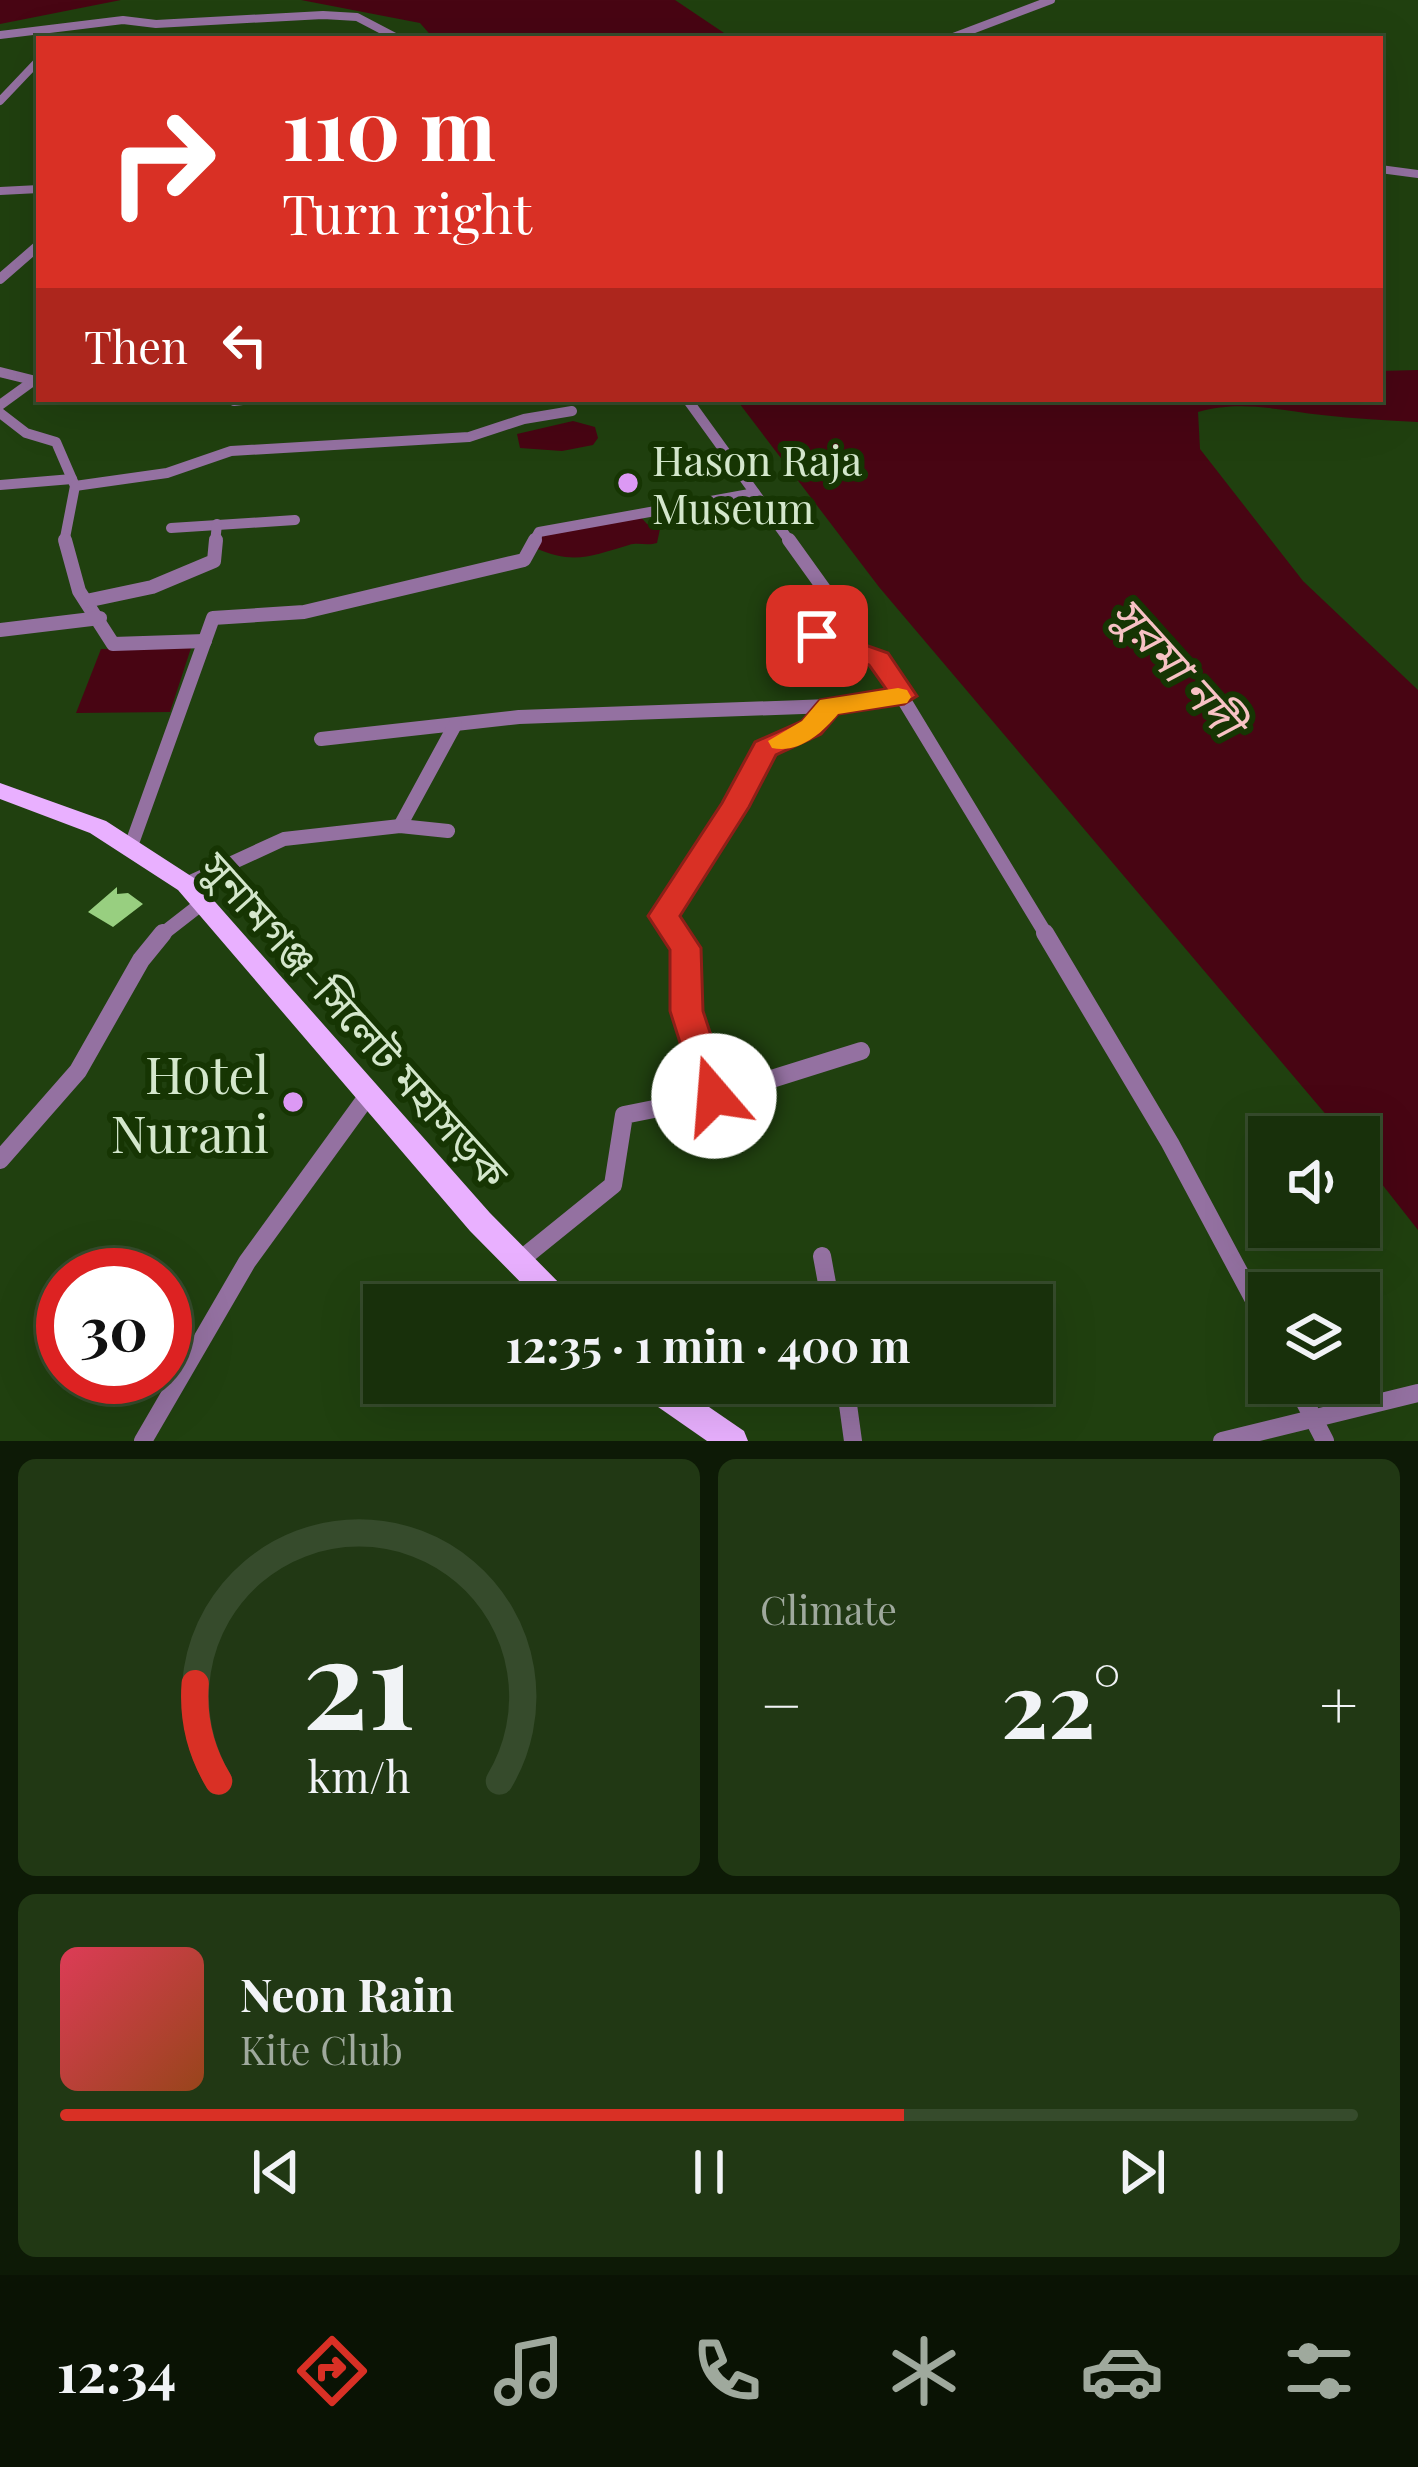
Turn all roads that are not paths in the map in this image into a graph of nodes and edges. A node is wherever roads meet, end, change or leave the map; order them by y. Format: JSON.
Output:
{"nodes":[{"id":1,"x":1051,"y":0,"type":"edge"},
{"id":2,"x":132,"y":22,"type":"junction"},
{"id":3,"x":45,"y":28,"type":"junction"},
{"id":4,"x":0,"y":35,"type":"edge"},
{"id":5,"x":49,"y":36,"type":"edge"},
{"id":6,"x":137,"y":36,"type":"edge"},
{"id":7,"x":394,"y":36,"type":"edge"},
{"id":8,"x":956,"y":36,"type":"edge"},
{"id":9,"x":36,"y":63,"type":"edge"},
{"id":10,"x":0,"y":101,"type":"edge"},
{"id":11,"x":1383,"y":169,"type":"edge"},
{"id":12,"x":1418,"y":174,"type":"edge"},
{"id":13,"x":36,"y":189,"type":"edge"},
{"id":14,"x":0,"y":191,"type":"edge"},
{"id":15,"x":34,"y":254,"type":"edge"},
{"id":16,"x":0,"y":279,"type":"edge"},
{"id":17,"x":0,"y":372,"type":"edge"},
{"id":18,"x":36,"y":381,"type":"edge"},
{"id":19,"x":689,"y":402,"type":"edge"},
{"id":20,"x":0,"y":409,"type":"edge"},
{"id":21,"x":572,"y":411,"type":"dead end"},
{"id":22,"x":74,"y":482,"type":"junction"},
{"id":23,"x":0,"y":485,"type":"edge"},
{"id":24,"x":755,"y":493,"type":"junction"},
{"id":25,"x":296,"y":520,"type":"dead end"},
{"id":26,"x":217,"y":524,"type":"junction"},
{"id":27,"x":171,"y":528,"type":"dead end"},
{"id":28,"x":86,"y":601,"type":"junction"},
{"id":29,"x":100,"y":618,"type":"junction"},
{"id":30,"x":0,"y":630,"type":"edge"},
{"id":31,"x":205,"y":641,"type":"junction"},
{"id":32,"x":904,"y":696,"type":"junction"},
{"id":33,"x":830,"y":706,"type":"junction"},
{"id":34,"x":455,"y":725,"type":"junction"},
{"id":35,"x":321,"y":739,"type":"dead end"},
{"id":36,"x":0,"y":790,"type":"edge"},
{"id":37,"x":400,"y":826,"type":"junction"},
{"id":38,"x":448,"y":831,"type":"dead end"},
{"id":39,"x":131,"y":846,"type":"junction"},
{"id":40,"x":196,"y":892,"type":"junction"},
{"id":41,"x":861,"y":1051,"type":"dead end"},
{"id":42,"x":369,"y":1094,"type":"junction"},
{"id":43,"x":714,"y":1096,"type":"junction"},
{"id":44,"x":0,"y":1160,"type":"edge"},
{"id":45,"x":822,"y":1256,"type":"dead end"},
{"id":46,"x":519,"y":1262,"type":"junction"},
{"id":47,"x":541,"y":1284,"type":"edge"},
{"id":48,"x":827,"y":1284,"type":"edge"},
{"id":49,"x":1248,"y":1289,"type":"edge"},
{"id":50,"x":1418,"y":1393,"type":"edge"},
{"id":51,"x":679,"y":1404,"type":"edge"},
{"id":52,"x":848,"y":1404,"type":"edge"},
{"id":53,"x":1305,"y":1404,"type":"edge"},
{"id":54,"x":1313,"y":1420,"type":"junction"},
{"id":55,"x":142,"y":1441,"type":"edge"},
{"id":56,"x":733,"y":1441,"type":"edge"},
{"id":57,"x":854,"y":1441,"type":"edge"},
{"id":58,"x":1222,"y":1441,"type":"edge"},
{"id":59,"x":1325,"y":1441,"type":"edge"}],
"edges":[{"from":1,"to":8,"type":"street"},
{"from":2,"to":3,"type":"street"},
{"from":2,"to":6,"type":"street"},
{"from":2,"to":7,"type":"street"},
{"from":3,"to":4,"type":"street"},
{"from":3,"to":5,"type":"street"},
{"from":9,"to":10,"type":"street"},
{"from":11,"to":12,"type":"street"},
{"from":13,"to":14,"type":"street"},
{"from":15,"to":16,"type":"street"},
{"from":17,"to":18,"type":"street"},
{"from":18,"to":20,"type":"street"},
{"from":19,"to":24,"type":"street"},
{"from":20,"to":22,"type":"street"},
{"from":21,"to":22,"type":"street"},
{"from":22,"to":23,"type":"street"},
{"from":22,"to":28,"type":"street"},
{"from":24,"to":31,"type":"street"},
{"from":24,"to":32,"type":"street"},
{"from":25,"to":26,"type":"street"},
{"from":26,"to":27,"type":"street"},
{"from":26,"to":28,"type":"street"},
{"from":28,"to":29,"type":"street"},
{"from":29,"to":30,"type":"street"},
{"from":29,"to":31,"type":"street"},
{"from":31,"to":39,"type":"street"},
{"from":32,"to":33,"type":"street"},
{"from":32,"to":49,"type":"street"},
{"from":33,"to":34,"type":"street"},
{"from":33,"to":43,"type":"street"},
{"from":34,"to":35,"type":"street"},
{"from":34,"to":37,"type":"street"},
{"from":36,"to":39,"type":"main road","name":"সুনামগঞ্জ-সিলেট মহাসড়ক"},
{"from":37,"to":38,"type":"street"},
{"from":37,"to":40,"type":"street"},
{"from":39,"to":40,"type":"main road","name":"সুনামগঞ্জ-সিলেট মহাসড়ক"},
{"from":40,"to":42,"type":"main road","name":"সুনামগঞ্জ-সিলেট মহাসড়ক"},
{"from":40,"to":44,"type":"street"},
{"from":41,"to":43,"type":"street"},
{"from":42,"to":46,"type":"main road","name":"সুনামগঞ্জ-সিলেট মহাসড়ক"},
{"from":42,"to":55,"type":"street"},
{"from":43,"to":46,"type":"street"},
{"from":45,"to":48,"type":"street"},
{"from":46,"to":47,"type":"main road","name":"সুনামগঞ্জ-সিলেট মহাসড়ক"},
{"from":50,"to":54,"type":"street"},
{"from":51,"to":56,"type":"main road"},
{"from":52,"to":57,"type":"street"},
{"from":53,"to":54,"type":"street"},
{"from":54,"to":58,"type":"street"},
{"from":54,"to":59,"type":"street"}]}
